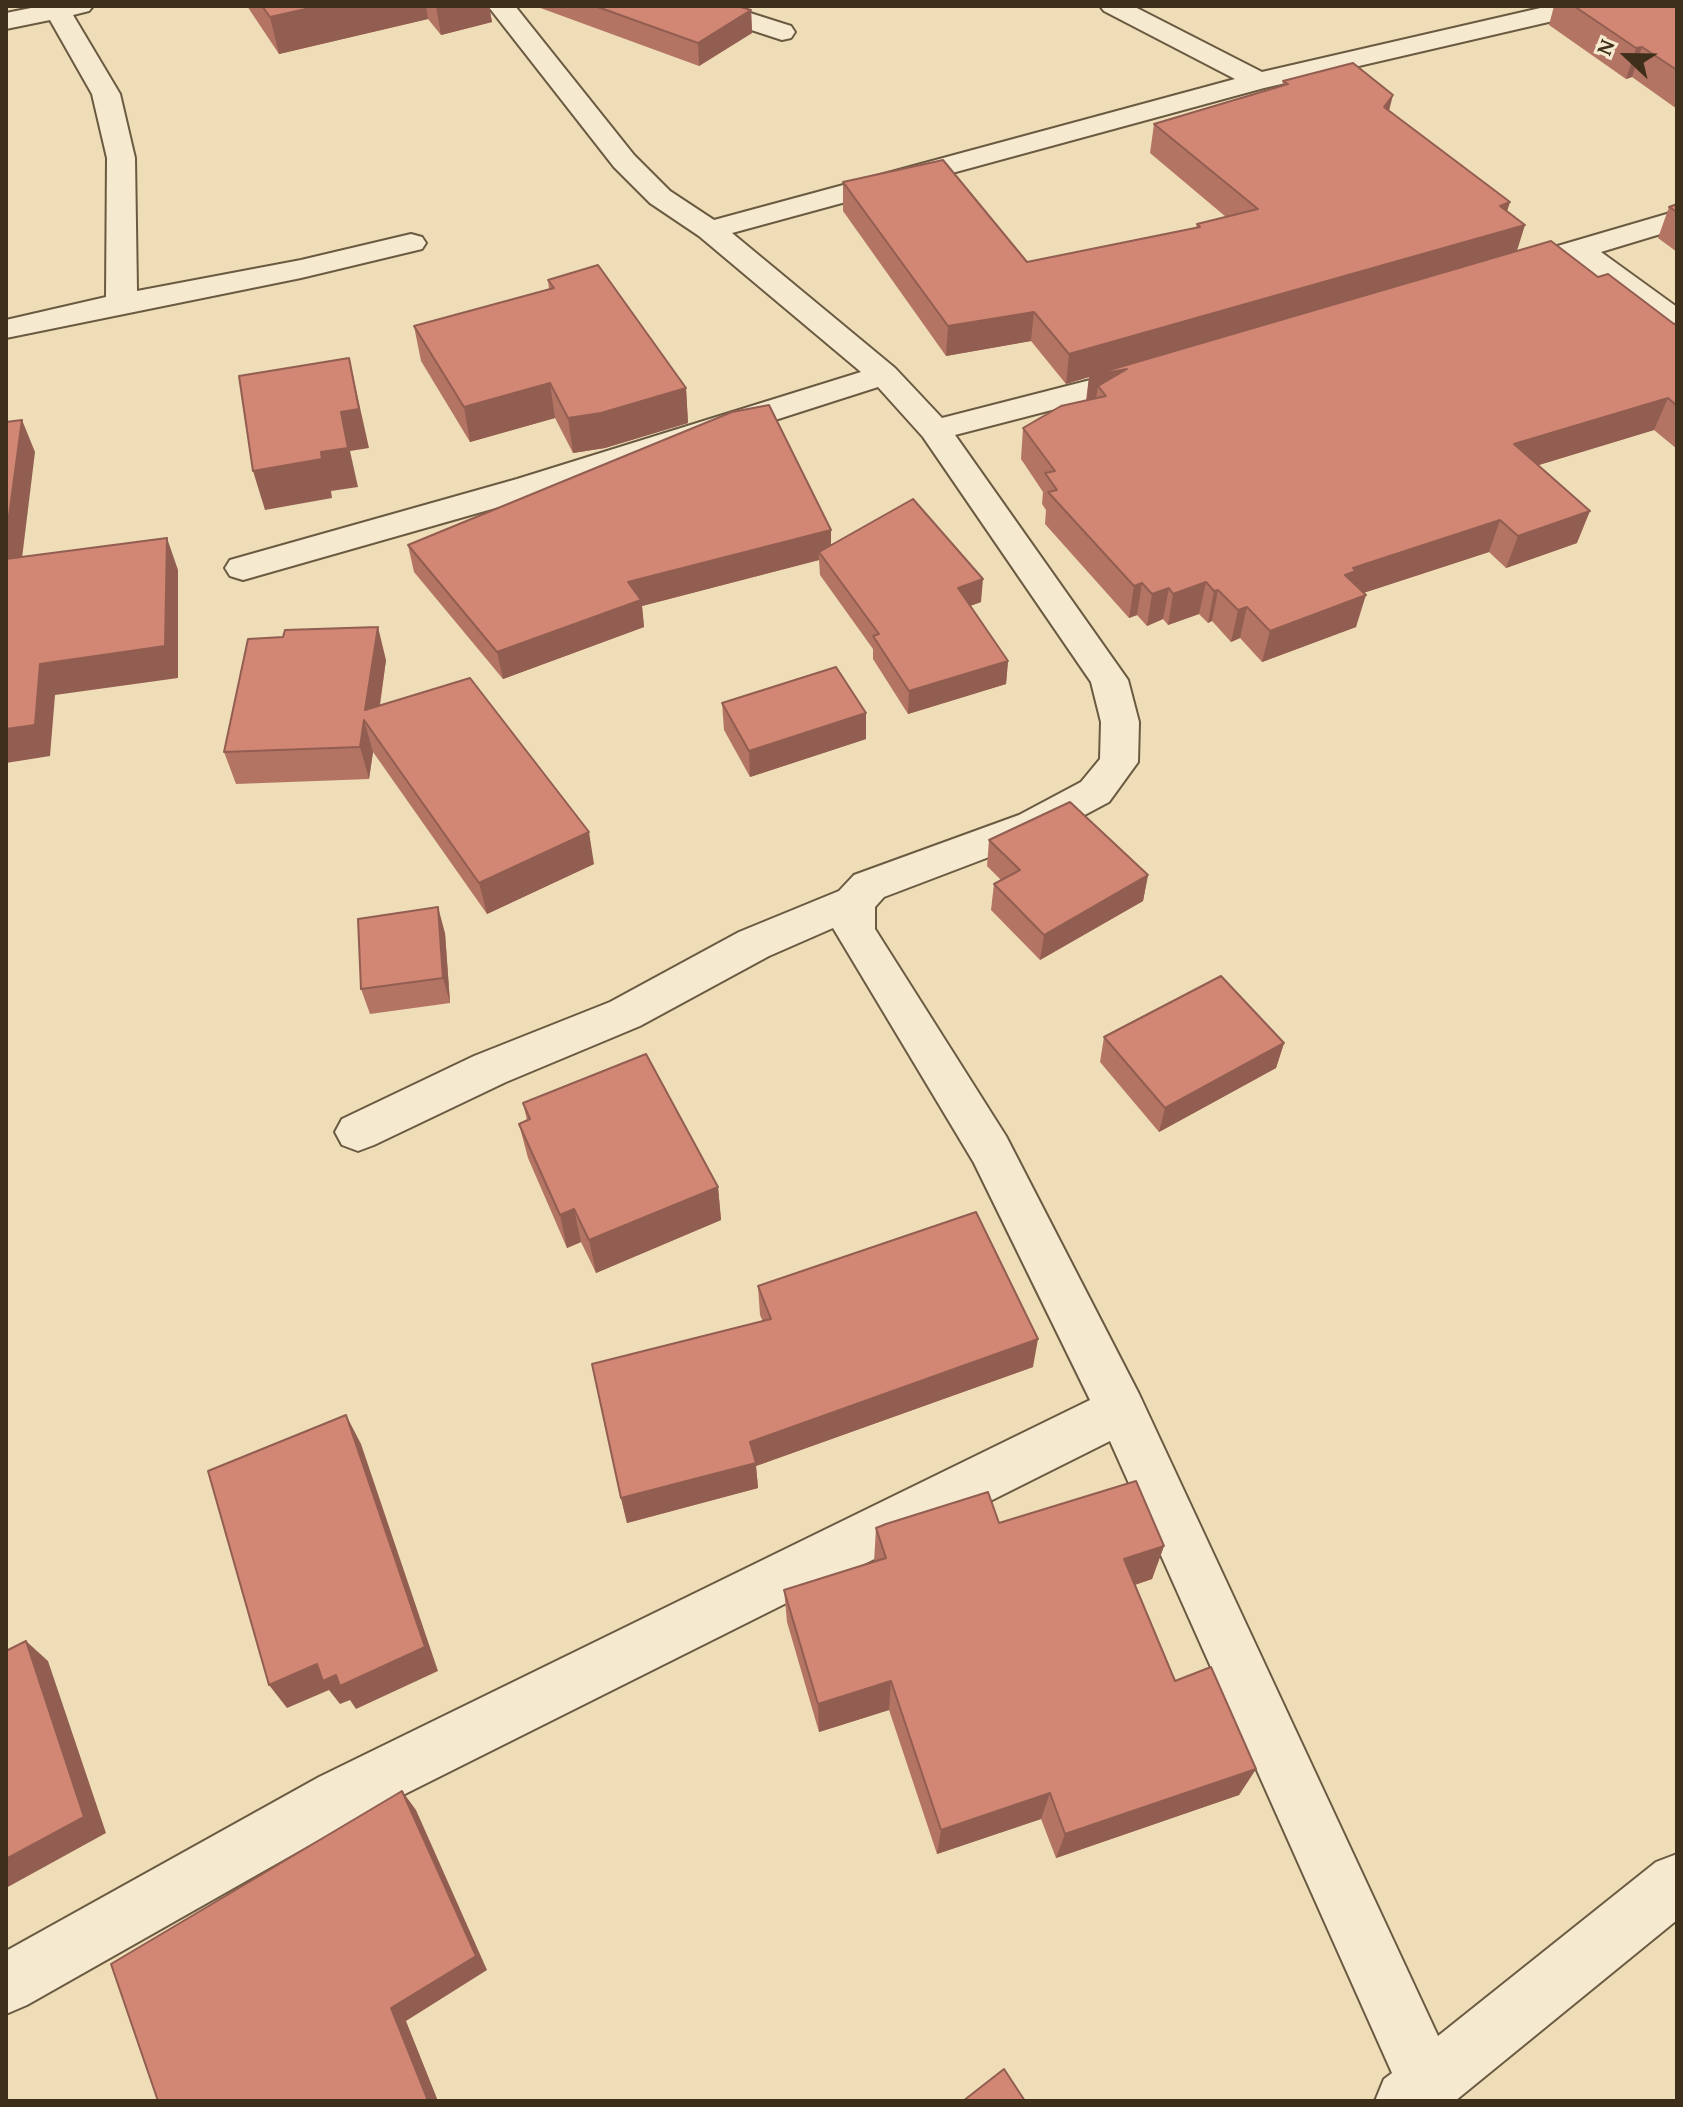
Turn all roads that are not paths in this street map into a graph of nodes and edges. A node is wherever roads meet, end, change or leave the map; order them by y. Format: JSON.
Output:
{"nodes":[{"id":1,"x":501,"y":6,"type":"edge"},
{"id":2,"x":702,"y":6,"type":"edge"},
{"id":3,"x":1113,"y":6,"type":"edge"},
{"id":4,"x":1583,"y":6,"type":"edge"},
{"id":5,"x":69,"y":9,"type":"edge"},
{"id":6,"x":6,"y":21,"type":"edge"},
{"id":7,"x":782,"y":32,"type":"dead end"},
{"id":8,"x":1259,"y":81,"type":"junction"},
{"id":9,"x":1677,"y":220,"type":"edge"},
{"id":10,"x":710,"y":230,"type":"junction"},
{"id":11,"x":411,"y":243,"type":"dead end"},
{"id":12,"x":1578,"y":249,"type":"junction"},
{"id":13,"x":1472,"y":281,"type":"edge"},
{"id":14,"x":122,"y":303,"type":"junction"},
{"id":15,"x":1677,"y":322,"type":"edge"},
{"id":16,"x":6,"y":329,"type":"edge"},
{"id":17,"x":1166,"y":370,"type":"edge"},
{"id":18,"x":884,"y":375,"type":"junction"},
{"id":19,"x":935,"y":430,"type":"junction"},
{"id":20,"x":243,"y":568,"type":"dead end"},
{"id":21,"x":854,"y":902,"type":"junction"},
{"id":22,"x":358,"y":1132,"type":"dead end"},
{"id":23,"x":1121,"y":1410,"type":"junction"},
{"id":24,"x":1677,"y":1883,"type":"edge"},
{"id":25,"x":6,"y":1984,"type":"edge"},
{"id":26,"x":1417,"y":2092,"type":"edge"}],
"edges":[{"from":1,"to":10,"type":"street"},
{"from":2,"to":7,"type":"street"},
{"from":3,"to":8,"type":"street"},
{"from":4,"to":8,"type":"street"},
{"from":5,"to":6,"type":"street"},
{"from":5,"to":14,"type":"street"},
{"from":8,"to":10,"type":"street"},
{"from":9,"to":12,"type":"street"},
{"from":10,"to":18,"type":"street"},
{"from":11,"to":14,"type":"street"},
{"from":12,"to":13,"type":"street"},
{"from":12,"to":15,"type":"street"},
{"from":14,"to":16,"type":"street"},
{"from":17,"to":19,"type":"street"},
{"from":18,"to":19,"type":"street"},
{"from":18,"to":20,"type":"street"},
{"from":19,"to":21,"type":"street"},
{"from":21,"to":22,"type":"street"},
{"from":21,"to":23,"type":"street"},
{"from":23,"to":25,"type":"street"},
{"from":23,"to":26,"type":"street"},
{"from":24,"to":26,"type":"street"}]}
